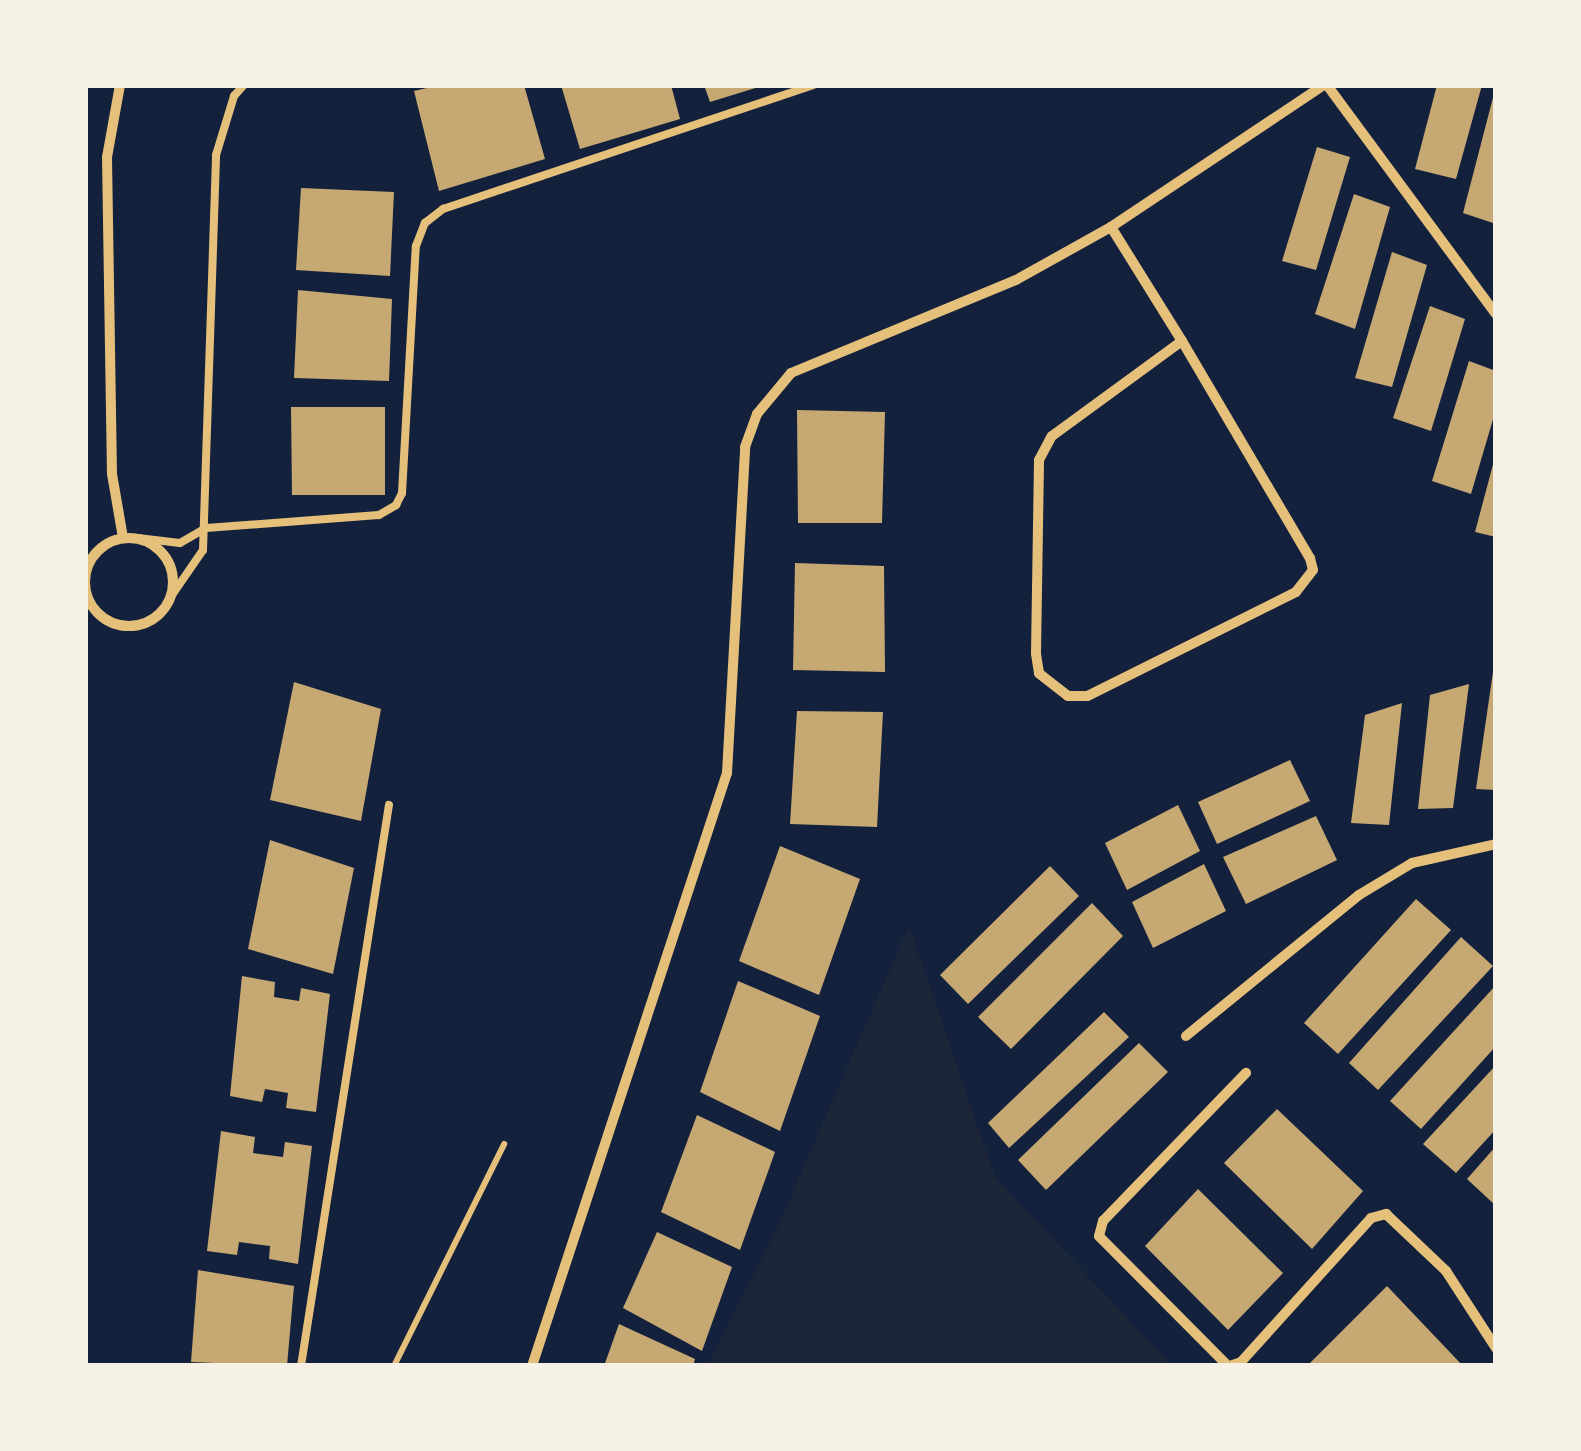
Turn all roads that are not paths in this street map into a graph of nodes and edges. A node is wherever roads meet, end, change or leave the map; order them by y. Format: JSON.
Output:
{"nodes":[{"id":1,"x":120,"y":85,"type":"edge"},
{"id":2,"x":244,"y":85,"type":"edge"},
{"id":3,"x":812,"y":85,"type":"edge"},
{"id":4,"x":1326,"y":85,"type":"edge"},
{"id":5,"x":1111,"y":226,"type":"junction"},
{"id":6,"x":1496,"y":314,"type":"edge"},
{"id":7,"x":1182,"y":341,"type":"junction"},
{"id":8,"x":206,"y":528,"type":"junction"},
{"id":9,"x":123,"y":538,"type":"junction"},
{"id":10,"x":138,"y":538,"type":"junction"},
{"id":11,"x":170,"y":598,"type":"junction"},
{"id":12,"x":390,"y":805,"type":"dead end"},
{"id":13,"x":1496,"y":844,"type":"edge"},
{"id":14,"x":1186,"y":1036,"type":"dead end"},
{"id":15,"x":1246,"y":1073,"type":"dead end"},
{"id":16,"x":1496,"y":1348,"type":"edge"},
{"id":17,"x":301,"y":1366,"type":"edge"},
{"id":18,"x":532,"y":1366,"type":"edge"},
{"id":19,"x":1229,"y":1366,"type":"edge"}],
"edges":[{"from":1,"to":9,"type":"street"},
{"from":2,"to":8,"type":"lane"},
{"from":3,"to":8,"type":"lane"},
{"from":4,"to":5,"type":"street"},
{"from":4,"to":6,"type":"street"},
{"from":5,"to":7,"type":"street"},
{"from":5,"to":18,"type":"street"},
{"from":7,"to":7,"type":"street"},
{"from":8,"to":10,"type":"lane"},
{"from":8,"to":11,"type":"lane"},
{"from":9,"to":10,"type":"street"},
{"from":9,"to":11,"type":"street"},
{"from":10,"to":11,"type":"street"},
{"from":12,"to":17,"type":"lane"},
{"from":13,"to":14,"type":"street"},
{"from":15,"to":19,"type":"street"},
{"from":16,"to":19,"type":"street"}]}
